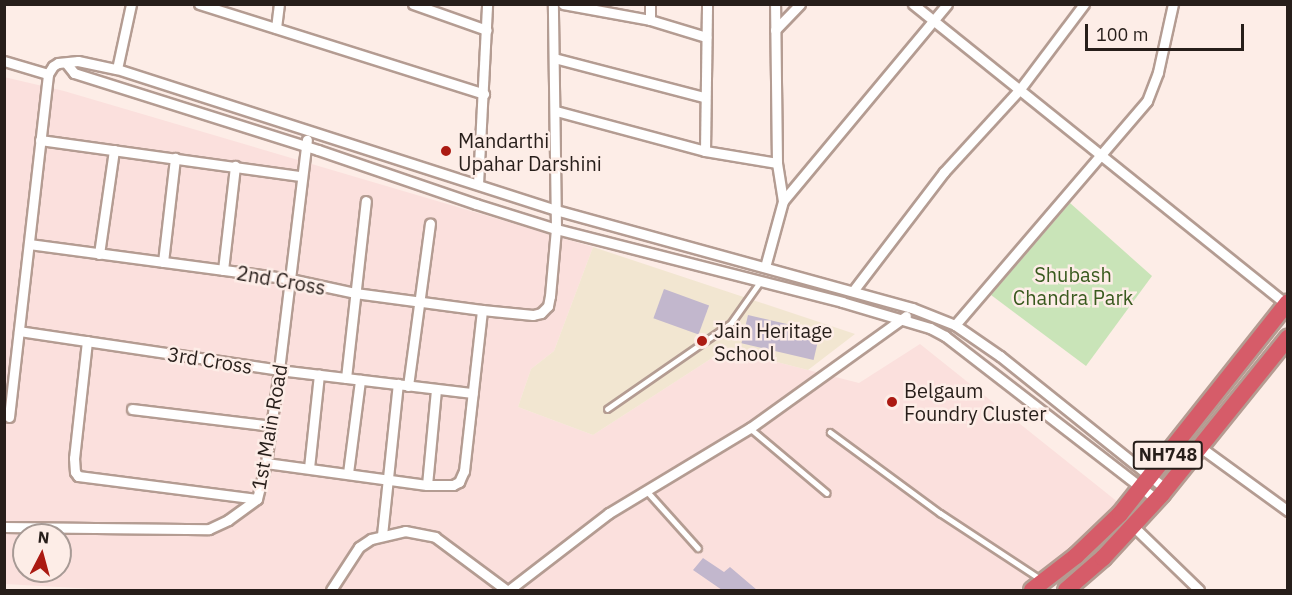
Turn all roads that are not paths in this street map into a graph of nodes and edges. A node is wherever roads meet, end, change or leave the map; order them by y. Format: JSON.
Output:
{"nodes":[{"id":1,"x":131,"y":4,"type":"edge"},
{"id":2,"x":279,"y":4,"type":"edge"},
{"id":3,"x":413,"y":4,"type":"edge"},
{"id":4,"x":487,"y":4,"type":"edge"},
{"id":5,"x":553,"y":4,"type":"edge"},
{"id":6,"x":563,"y":4,"type":"edge"},
{"id":7,"x":650,"y":4,"type":"edge"},
{"id":8,"x":707,"y":4,"type":"edge"},
{"id":9,"x":775,"y":4,"type":"edge"},
{"id":10,"x":800,"y":4,"type":"edge"},
{"id":11,"x":913,"y":4,"type":"edge"},
{"id":12,"x":947,"y":4,"type":"edge"},
{"id":13,"x":1083,"y":4,"type":"edge"},
{"id":14,"x":1173,"y":4,"type":"edge"},
{"id":15,"x":200,"y":5,"type":"edge"},
{"id":16,"x":650,"y":20,"type":"junction"},
{"id":17,"x":931,"y":21,"type":"junction"},
{"id":18,"x":276,"y":28,"type":"junction"},
{"id":19,"x":487,"y":30,"type":"junction"},
{"id":20,"x":775,"y":30,"type":"junction"},
{"id":21,"x":706,"y":37,"type":"junction"},
{"id":22,"x":554,"y":58,"type":"junction"},
{"id":23,"x":4,"y":61,"type":"edge"},
{"id":24,"x":66,"y":63,"type":"junction"},
{"id":25,"x":117,"y":69,"type":"junction"},
{"id":26,"x":48,"y":74,"type":"junction"},
{"id":27,"x":1020,"y":89,"type":"junction"},
{"id":28,"x":484,"y":94,"type":"junction"},
{"id":29,"x":704,"y":97,"type":"junction"},
{"id":30,"x":555,"y":111,"type":"junction"},
{"id":31,"x":309,"y":132,"type":"junction"},
{"id":32,"x":40,"y":140,"type":"junction"},
{"id":33,"x":306,"y":146,"type":"junction"},
{"id":34,"x":114,"y":150,"type":"junction"},
{"id":35,"x":705,"y":151,"type":"junction"},
{"id":36,"x":1101,"y":157,"type":"junction"},
{"id":37,"x":176,"y":158,"type":"junction"},
{"id":38,"x":777,"y":163,"type":"junction"},
{"id":39,"x":235,"y":166,"type":"junction"},
{"id":40,"x":301,"y":176,"type":"junction"},
{"id":41,"x":478,"y":184,"type":"junction"},
{"id":42,"x":366,"y":201,"type":"dead end"},
{"id":43,"x":783,"y":201,"type":"junction"},
{"id":44,"x":556,"y":210,"type":"junction"},
{"id":45,"x":430,"y":223,"type":"dead end"},
{"id":46,"x":556,"y":229,"type":"junction"},
{"id":47,"x":29,"y":244,"type":"junction"},
{"id":48,"x":99,"y":254,"type":"junction"},
{"id":49,"x":163,"y":262,"type":"junction"},
{"id":50,"x":765,"y":267,"type":"junction"},
{"id":51,"x":223,"y":270,"type":"junction"},
{"id":52,"x":290,"y":279,"type":"junction"},
{"id":53,"x":760,"y":282,"type":"junction"},
{"id":54,"x":853,"y":291,"type":"junction"},
{"id":55,"x":355,"y":294,"type":"junction"},
{"id":56,"x":419,"y":302,"type":"junction"},
{"id":57,"x":1287,"y":303,"type":"edge"},
{"id":58,"x":912,"y":308,"type":"junction"},
{"id":59,"x":482,"y":310,"type":"junction"},
{"id":60,"x":904,"y":320,"type":"junction"},
{"id":61,"x":955,"y":325,"type":"junction"},
{"id":62,"x":19,"y":331,"type":"junction"},
{"id":63,"x":1287,"y":338,"type":"edge"},
{"id":64,"x":87,"y":341,"type":"junction"},
{"id":65,"x":279,"y":370,"type":"junction"},
{"id":66,"x":319,"y":375,"type":"junction"},
{"id":67,"x":346,"y":378,"type":"junction"},
{"id":68,"x":360,"y":380,"type":"junction"},
{"id":69,"x":403,"y":385,"type":"junction"},
{"id":70,"x":436,"y":389,"type":"junction"},
{"id":71,"x":473,"y":393,"type":"junction"},
{"id":72,"x":132,"y":409,"type":"dead end"},
{"id":73,"x":607,"y":409,"type":"dead end"},
{"id":74,"x":9,"y":417,"type":"dead end"},
{"id":75,"x":272,"y":426,"type":"junction"},
{"id":76,"x":750,"y":428,"type":"junction"},
{"id":77,"x":830,"y":432,"type":"dead end"},
{"id":78,"x":1200,"y":447,"type":"junction"},
{"id":79,"x":266,"y":463,"type":"junction"},
{"id":80,"x":309,"y":468,"type":"junction"},
{"id":81,"x":348,"y":473,"type":"junction"},
{"id":82,"x":388,"y":478,"type":"junction"},
{"id":83,"x":1147,"y":482,"type":"junction"},
{"id":84,"x":427,"y":485,"type":"junction"},
{"id":85,"x":646,"y":490,"type":"junction"},
{"id":86,"x":826,"y":493,"type":"dead end"},
{"id":87,"x":1162,"y":494,"type":"junction"},
{"id":88,"x":257,"y":499,"type":"junction"},
{"id":89,"x":1287,"y":511,"type":"edge"},
{"id":90,"x":1133,"y":526,"type":"junction"},
{"id":91,"x":4,"y":527,"type":"edge"},
{"id":92,"x":382,"y":535,"type":"junction"},
{"id":93,"x":698,"y":548,"type":"dead end"},
{"id":94,"x":1038,"y":586,"type":"edge"},
{"id":95,"x":331,"y":591,"type":"edge"},
{"id":96,"x":507,"y":591,"type":"edge"},
{"id":97,"x":1066,"y":591,"type":"edge"},
{"id":98,"x":1199,"y":591,"type":"edge"}],
"edges":[{"from":1,"to":25,"type":"street"},
{"from":2,"to":18,"type":"street"},
{"from":3,"to":19,"type":"street"},
{"from":4,"to":19,"type":"street"},
{"from":5,"to":22,"type":"street"},
{"from":6,"to":16,"type":"street"},
{"from":7,"to":16,"type":"street"},
{"from":8,"to":21,"type":"street"},
{"from":9,"to":20,"type":"street"},
{"from":10,"to":20,"type":"street"},
{"from":11,"to":17,"type":"street"},
{"from":12,"to":17,"type":"street"},
{"from":13,"to":27,"type":"street"},
{"from":14,"to":36,"type":"street"},
{"from":15,"to":18,"type":"street"},
{"from":16,"to":21,"type":"street"},
{"from":17,"to":27,"type":"street"},
{"from":17,"to":43,"type":"street"},
{"from":18,"to":28,"type":"street"},
{"from":19,"to":28,"type":"street"},
{"from":20,"to":38,"type":"street"},
{"from":21,"to":29,"type":"street"},
{"from":22,"to":29,"type":"street"},
{"from":22,"to":30,"type":"street"},
{"from":23,"to":26,"type":"street"},
{"from":24,"to":25,"type":"street"},
{"from":24,"to":26,"type":"street"},
{"from":24,"to":33,"type":"street"},
{"from":25,"to":31,"type":"street"},
{"from":26,"to":32,"type":"street"},
{"from":27,"to":36,"type":"street"},
{"from":27,"to":54,"type":"street"},
{"from":28,"to":41,"type":"street"},
{"from":29,"to":35,"type":"street"},
{"from":30,"to":35,"type":"street"},
{"from":30,"to":44,"type":"street"},
{"from":31,"to":33,"type":"street","name":"1st Main Road"},
{"from":31,"to":41,"type":"street"},
{"from":32,"to":34,"type":"street"},
{"from":32,"to":47,"type":"street"},
{"from":33,"to":40,"type":"street","name":"1st Main Road"},
{"from":33,"to":46,"type":"street"},
{"from":34,"to":37,"type":"street"},
{"from":34,"to":48,"type":"street"},
{"from":35,"to":38,"type":"street"},
{"from":36,"to":57,"type":"street"},
{"from":36,"to":61,"type":"street"},
{"from":37,"to":39,"type":"street"},
{"from":37,"to":49,"type":"street"},
{"from":38,"to":43,"type":"street"},
{"from":39,"to":40,"type":"street"},
{"from":39,"to":51,"type":"street"},
{"from":40,"to":52,"type":"street","name":"1st Main Road"},
{"from":41,"to":44,"type":"street"},
{"from":42,"to":55,"type":"street"},
{"from":43,"to":50,"type":"street"},
{"from":44,"to":46,"type":"street"},
{"from":44,"to":50,"type":"street"},
{"from":45,"to":56,"type":"street"},
{"from":46,"to":53,"type":"street"},
{"from":46,"to":59,"type":"street","name":"2nd Cross"},
{"from":47,"to":48,"type":"street","name":"2nd Cross"},
{"from":47,"to":62,"type":"street"},
{"from":48,"to":49,"type":"street","name":"2nd Cross"},
{"from":49,"to":51,"type":"street","name":"2nd Cross"},
{"from":50,"to":54,"type":"street"},
{"from":51,"to":52,"type":"street","name":"2nd Cross"},
{"from":52,"to":55,"type":"street","name":"2nd Cross"},
{"from":52,"to":65,"type":"street","name":"1st Main Road"},
{"from":53,"to":60,"type":"street"},
{"from":53,"to":73,"type":"lane"},
{"from":54,"to":58,"type":"street"},
{"from":55,"to":56,"type":"street","name":"2nd Cross"},
{"from":55,"to":67,"type":"street"},
{"from":56,"to":59,"type":"street","name":"2nd Cross"},
{"from":56,"to":69,"type":"street"},
{"from":57,"to":83,"type":"highway","number":"NH748"},
{"from":58,"to":60,"type":"street"},
{"from":58,"to":61,"type":"street"},
{"from":59,"to":71,"type":"street"},
{"from":60,"to":76,"type":"street"},
{"from":60,"to":83,"type":"street"},
{"from":61,"to":83,"type":"street"},
{"from":62,"to":64,"type":"street","name":"3rd Cross"},
{"from":62,"to":74,"type":"street"},
{"from":63,"to":78,"type":"highway","number":"NH748"},
{"from":64,"to":65,"type":"street","name":"3rd Cross"},
{"from":64,"to":88,"type":"street"},
{"from":65,"to":66,"type":"street","name":"3rd Cross"},
{"from":65,"to":75,"type":"street","name":"1st Main Road"},
{"from":66,"to":67,"type":"street","name":"3rd Cross"},
{"from":66,"to":80,"type":"street"},
{"from":67,"to":68,"type":"street","name":"3rd Cross"},
{"from":68,"to":69,"type":"street","name":"3rd Cross"},
{"from":68,"to":81,"type":"street"},
{"from":69,"to":70,"type":"street","name":"3rd Cross"},
{"from":69,"to":82,"type":"street"},
{"from":70,"to":71,"type":"street","name":"3rd Cross"},
{"from":70,"to":84,"type":"street"},
{"from":71,"to":84,"type":"street"},
{"from":72,"to":75,"type":"street"},
{"from":75,"to":79,"type":"street","name":"1st Main Road"},
{"from":76,"to":85,"type":"street"},
{"from":76,"to":86,"type":"lane"},
{"from":77,"to":94,"type":"lane"},
{"from":78,"to":87,"type":"highway","number":"NH748"},
{"from":78,"to":89,"type":"street"},
{"from":79,"to":80,"type":"street"},
{"from":79,"to":88,"type":"street","name":"1st Main Road"},
{"from":80,"to":81,"type":"street"},
{"from":81,"to":82,"type":"street"},
{"from":82,"to":84,"type":"street"},
{"from":82,"to":92,"type":"street"},
{"from":83,"to":87,"type":"street"},
{"from":83,"to":87,"type":"street"},
{"from":83,"to":94,"type":"highway","number":"NH748"},
{"from":85,"to":93,"type":"lane"},
{"from":85,"to":96,"type":"street"},
{"from":87,"to":90,"type":"highway","number":"NH748"},
{"from":88,"to":91,"type":"street","name":"1st Main Road"},
{"from":90,"to":97,"type":"highway","number":"NH748"},
{"from":90,"to":98,"type":"street"},
{"from":92,"to":95,"type":"street"},
{"from":92,"to":96,"type":"street"}]}
